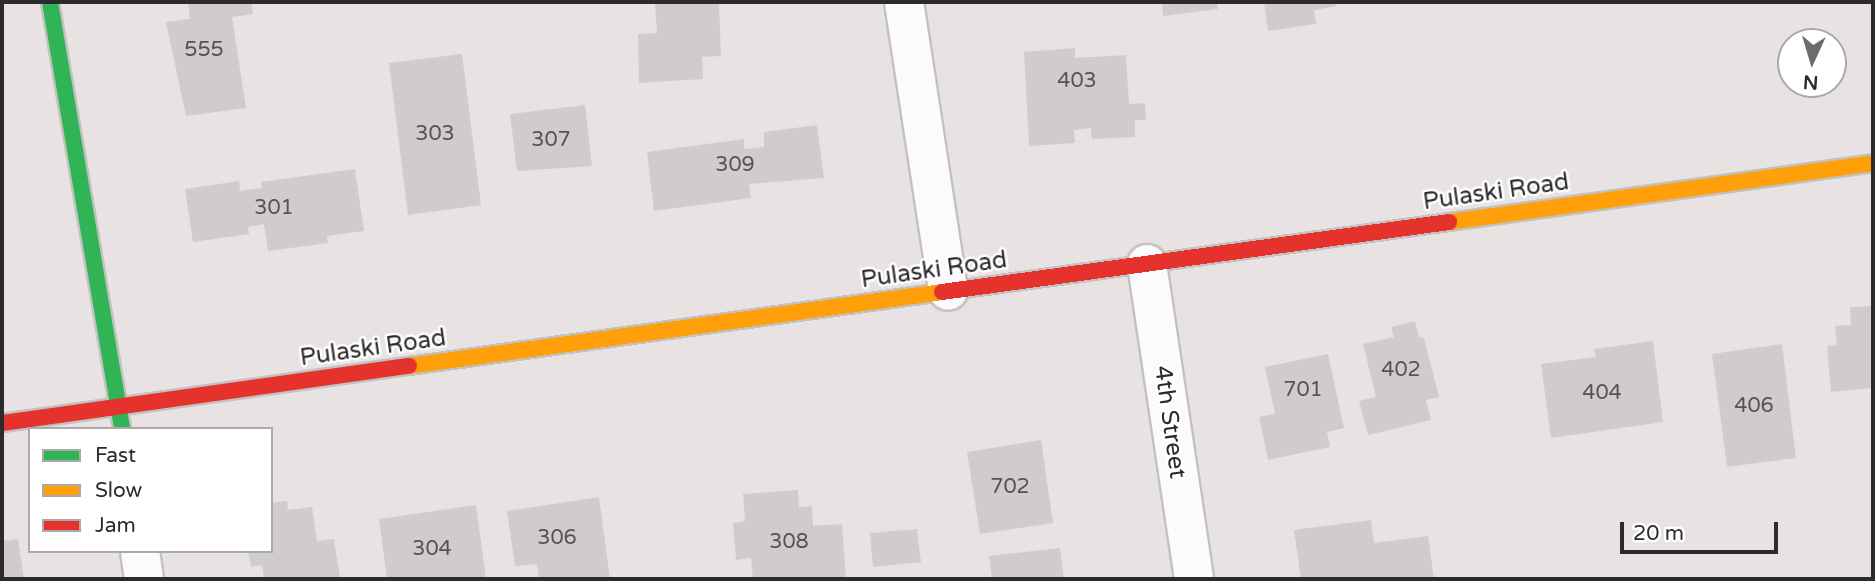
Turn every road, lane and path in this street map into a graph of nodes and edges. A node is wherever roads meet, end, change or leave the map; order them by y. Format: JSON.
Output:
{"nodes":[{"id":1,"x":50,"y":2,"type":"edge"},
{"id":2,"x":904,"y":2,"type":"edge"},
{"id":3,"x":1873,"y":163,"type":"edge"},
{"id":4,"x":1147,"y":264,"type":"junction"},
{"id":5,"x":948,"y":290,"type":"junction"},
{"id":6,"x":118,"y":407,"type":"junction"},
{"id":7,"x":2,"y":423,"type":"edge"},
{"id":8,"x":122,"y":427,"type":"edge"},
{"id":9,"x":140,"y":553,"type":"edge"},
{"id":10,"x":144,"y":579,"type":"edge"},
{"id":11,"x":1194,"y":579,"type":"edge"}],
"edges":[{"from":1,"to":6,"type":"main road"},
{"from":2,"to":5,"type":"street"},
{"from":3,"to":4,"type":"main road","name":"Pulaski Road"},
{"from":4,"to":5,"type":"main road","name":"Pulaski Road"},
{"from":4,"to":11,"type":"street","name":"4th Street"},
{"from":5,"to":6,"type":"main road","name":"Pulaski Road"},
{"from":6,"to":7,"type":"main road","name":"Pulaski Road"},
{"from":6,"to":8,"type":"main road"},
{"from":9,"to":10,"type":"street"}]}
